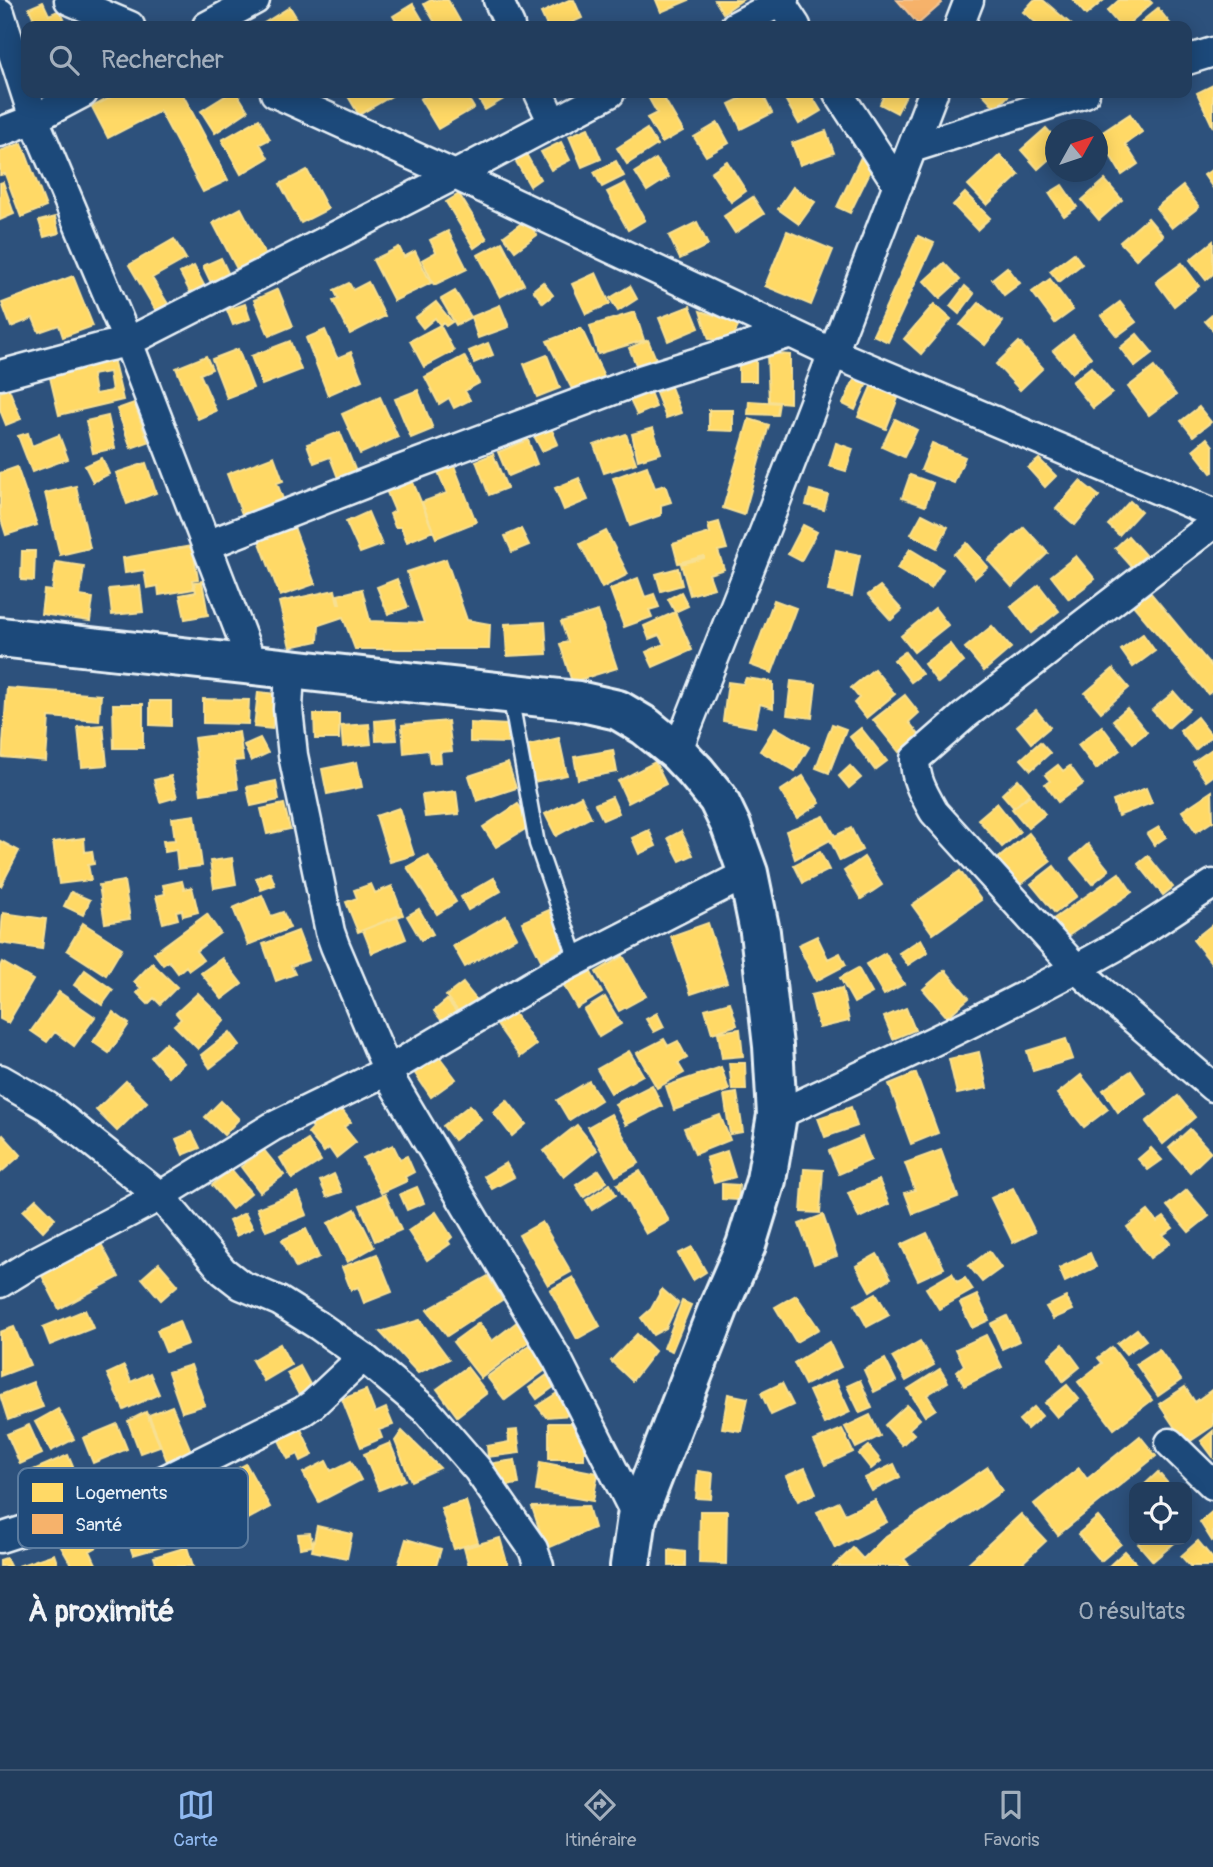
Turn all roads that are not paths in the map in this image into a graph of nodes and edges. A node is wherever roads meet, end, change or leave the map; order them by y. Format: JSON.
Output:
{"nodes":[{"id":1,"x":69,"y":0,"type":"edge"},
{"id":2,"x":255,"y":0,"type":"edge"},
{"id":3,"x":498,"y":0,"type":"edge"},
{"id":4,"x":969,"y":0,"type":"edge"},
{"id":5,"x":781,"y":1,"type":"edge"},
{"id":6,"x":0,"y":13,"type":"edge"},
{"id":7,"x":118,"y":21,"type":"edge"},
{"id":8,"x":216,"y":21,"type":"edge"},
{"id":9,"x":508,"y":21,"type":"edge"},
{"id":10,"x":744,"y":21,"type":"edge"},
{"id":11,"x":793,"y":21,"type":"edge"},
{"id":12,"x":961,"y":21,"type":"edge"},
{"id":13,"x":1213,"y":52,"type":"edge"},
{"id":14,"x":1192,"y":58,"type":"edge"},
{"id":15,"x":21,"y":78,"type":"edge"},
{"id":16,"x":27,"y":98,"type":"edge"},
{"id":17,"x":74,"y":98,"type":"edge"},
{"id":18,"x":286,"y":98,"type":"edge"},
{"id":19,"x":541,"y":98,"type":"edge"},
{"id":20,"x":600,"y":98,"type":"edge"},
{"id":21,"x":841,"y":98,"type":"edge"},
{"id":22,"x":931,"y":98,"type":"edge"},
{"id":23,"x":1069,"y":98,"type":"edge"},
{"id":24,"x":34,"y":119,"type":"junction"},
{"id":25,"x":553,"y":123,"type":"junction"},
{"id":26,"x":0,"y":132,"type":"edge"},
{"id":27,"x":912,"y":148,"type":"junction"},
{"id":28,"x":455,"y":175,"type":"junction"},
{"id":29,"x":898,"y":185,"type":"junction"},
{"id":30,"x":791,"y":333,"type":"junction"},
{"id":31,"x":128,"y":342,"type":"junction"},
{"id":32,"x":833,"y":353,"type":"junction"},
{"id":33,"x":0,"y":375,"type":"edge"},
{"id":34,"x":1213,"y":513,"type":"edge"},
{"id":35,"x":1213,"y":524,"type":"edge"},
{"id":36,"x":208,"y":545,"type":"junction"},
{"id":37,"x":0,"y":637,"type":"edge"},
{"id":38,"x":271,"y":668,"type":"junction"},
{"id":39,"x":510,"y":695,"type":"junction"},
{"id":40,"x":677,"y":752,"type":"junction"},
{"id":41,"x":748,"y":873,"type":"junction"},
{"id":42,"x":1213,"y":884,"type":"edge"},
{"id":43,"x":577,"y":960,"type":"junction"},
{"id":44,"x":1076,"y":968,"type":"junction"},
{"id":45,"x":387,"y":1072,"type":"junction"},
{"id":46,"x":0,"y":1079,"type":"edge"},
{"id":47,"x":1213,"y":1087,"type":"edge"},
{"id":48,"x":777,"y":1115,"type":"junction"},
{"id":49,"x":160,"y":1196,"type":"junction"},
{"id":50,"x":0,"y":1283,"type":"edge"},
{"id":51,"x":363,"y":1357,"type":"junction"},
{"id":52,"x":1170,"y":1443,"type":"dead end"},
{"id":53,"x":188,"y":1468,"type":"edge"},
{"id":54,"x":1213,"y":1485,"type":"edge"},
{"id":55,"x":637,"y":1517,"type":"junction"},
{"id":56,"x":18,"y":1532,"type":"edge"},
{"id":57,"x":0,"y":1538,"type":"edge"},
{"id":58,"x":539,"y":1566,"type":"edge"},
{"id":59,"x":630,"y":1566,"type":"edge"}],
"edges":[{"from":1,"to":7,"type":"street"},
{"from":2,"to":8,"type":"street"},
{"from":3,"to":9,"type":"street"},
{"from":4,"to":12,"type":"street"},
{"from":5,"to":10,"type":"street"},
{"from":5,"to":11,"type":"street"},
{"from":6,"to":15,"type":"street"},
{"from":13,"to":14,"type":"street"},
{"from":16,"to":24,"type":"street"},
{"from":17,"to":24,"type":"street"},
{"from":18,"to":28,"type":"street"},
{"from":19,"to":25,"type":"street"},
{"from":20,"to":25,"type":"street"},
{"from":21,"to":29,"type":"street"},
{"from":22,"to":27,"type":"street"},
{"from":23,"to":27,"type":"street"},
{"from":24,"to":26,"type":"street"},
{"from":24,"to":31,"type":"street"},
{"from":25,"to":28,"type":"street"},
{"from":27,"to":29,"type":"street"},
{"from":28,"to":30,"type":"street"},
{"from":28,"to":31,"type":"street"},
{"from":29,"to":32,"type":"street"},
{"from":30,"to":32,"type":"street"},
{"from":30,"to":36,"type":"street"},
{"from":31,"to":33,"type":"street"},
{"from":31,"to":36,"type":"street"},
{"from":32,"to":34,"type":"street"},
{"from":32,"to":40,"type":"street"},
{"from":35,"to":44,"type":"street"},
{"from":36,"to":38,"type":"street"},
{"from":37,"to":38,"type":"main road"},
{"from":38,"to":39,"type":"main road"},
{"from":38,"to":45,"type":"street"},
{"from":39,"to":40,"type":"main road"},
{"from":39,"to":43,"type":"lane"},
{"from":40,"to":41,"type":"main road"},
{"from":41,"to":43,"type":"street"},
{"from":41,"to":48,"type":"main road"},
{"from":42,"to":44,"type":"street"},
{"from":43,"to":45,"type":"street"},
{"from":44,"to":47,"type":"street"},
{"from":44,"to":48,"type":"street"},
{"from":45,"to":49,"type":"street"},
{"from":45,"to":55,"type":"street"},
{"from":46,"to":49,"type":"street"},
{"from":48,"to":55,"type":"main road"},
{"from":49,"to":50,"type":"street"},
{"from":49,"to":51,"type":"street"},
{"from":51,"to":53,"type":"street"},
{"from":51,"to":58,"type":"street"},
{"from":52,"to":54,"type":"street"},
{"from":55,"to":59,"type":"main road"},
{"from":56,"to":57,"type":"street"}]}
